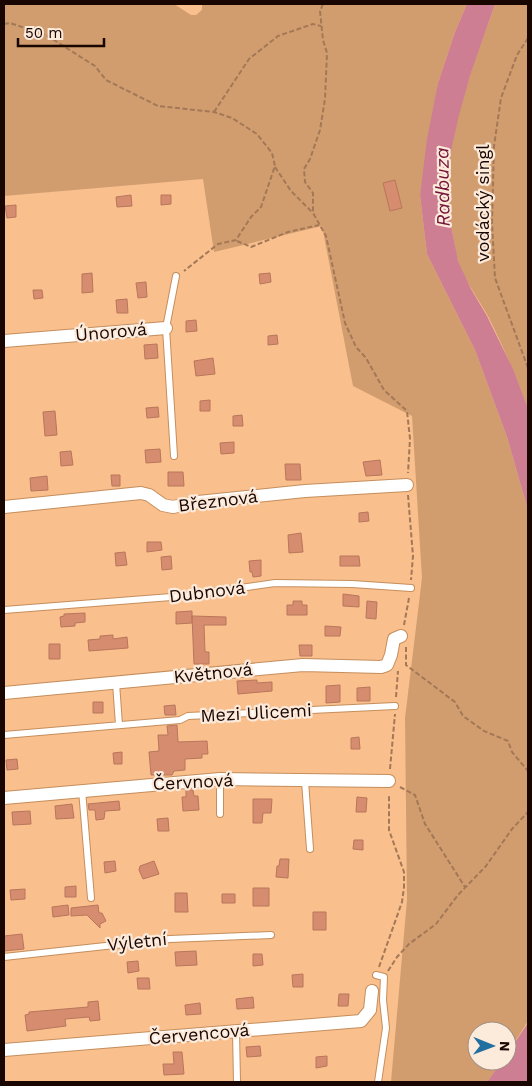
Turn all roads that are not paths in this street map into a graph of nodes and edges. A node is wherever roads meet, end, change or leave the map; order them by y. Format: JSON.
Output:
{"nodes":[{"id":1,"x":176,"y":276,"type":"road end"},
{"id":2,"x":166,"y":328,"type":"junction"},
{"id":3,"x":4,"y":341,"type":"edge"},
{"id":4,"x":174,"y":456,"type":"dead end"},
{"id":5,"x":407,"y":485,"type":"road end"},
{"id":6,"x":4,"y":507,"type":"edge"},
{"id":7,"x":411,"y":588,"type":"road end"},
{"id":8,"x":4,"y":610,"type":"edge"},
{"id":9,"x":404,"y":635,"type":"road end"},
{"id":10,"x":116,"y":683,"type":"junction"},
{"id":11,"x":4,"y":693,"type":"edge"},
{"id":12,"x":395,"y":706,"type":"road end"},
{"id":13,"x":119,"y":725,"type":"junction"},
{"id":14,"x":4,"y":734,"type":"edge"},
{"id":15,"x":220,"y":779,"type":"junction"},
{"id":16,"x":305,"y":781,"type":"junction"},
{"id":17,"x":389,"y":781,"type":"road end"},
{"id":18,"x":82,"y":790,"type":"junction"},
{"id":19,"x":4,"y":798,"type":"edge"},
{"id":20,"x":220,"y":814,"type":"dead end"},
{"id":21,"x":310,"y":849,"type":"dead end"},
{"id":22,"x":91,"y":898,"type":"dead end"},
{"id":23,"x":272,"y":935,"type":"dead end"},
{"id":24,"x":4,"y":957,"type":"edge"},
{"id":25,"x":376,"y":975,"type":"road end"},
{"id":26,"x":372,"y":991,"type":"dead end"},
{"id":27,"x":236,"y":1031,"type":"junction"},
{"id":28,"x":4,"y":1050,"type":"edge"},
{"id":29,"x":237,"y":1082,"type":"edge"},
{"id":30,"x":378,"y":1082,"type":"edge"}],
"edges":[{"from":1,"to":2,"type":"lane","name":"Únorová"},
{"from":2,"to":3,"type":"street","name":"Únorová"},
{"from":2,"to":4,"type":"lane"},
{"from":5,"to":6,"type":"street","name":"Březnová"},
{"from":7,"to":8,"type":"lane","name":"Dubnová"},
{"from":9,"to":10,"type":"street","name":"Květnová"},
{"from":10,"to":11,"type":"street","name":"Květnová"},
{"from":10,"to":13,"type":"lane"},
{"from":12,"to":13,"type":"lane","name":"Mezi Ulicemi"},
{"from":13,"to":14,"type":"lane","name":"Mezi Ulicemi"},
{"from":15,"to":16,"type":"street","name":"Červnová"},
{"from":15,"to":18,"type":"street","name":"Červnová"},
{"from":15,"to":20,"type":"lane"},
{"from":16,"to":17,"type":"street","name":"Červnová"},
{"from":16,"to":21,"type":"lane"},
{"from":18,"to":19,"type":"street","name":"Červnová"},
{"from":18,"to":22,"type":"lane"},
{"from":23,"to":24,"type":"lane","name":"Výletní"},
{"from":25,"to":30,"type":"lane"},
{"from":26,"to":27,"type":"street","name":"Červencová"},
{"from":27,"to":28,"type":"street","name":"Červencová"},
{"from":27,"to":29,"type":"lane"}]}
